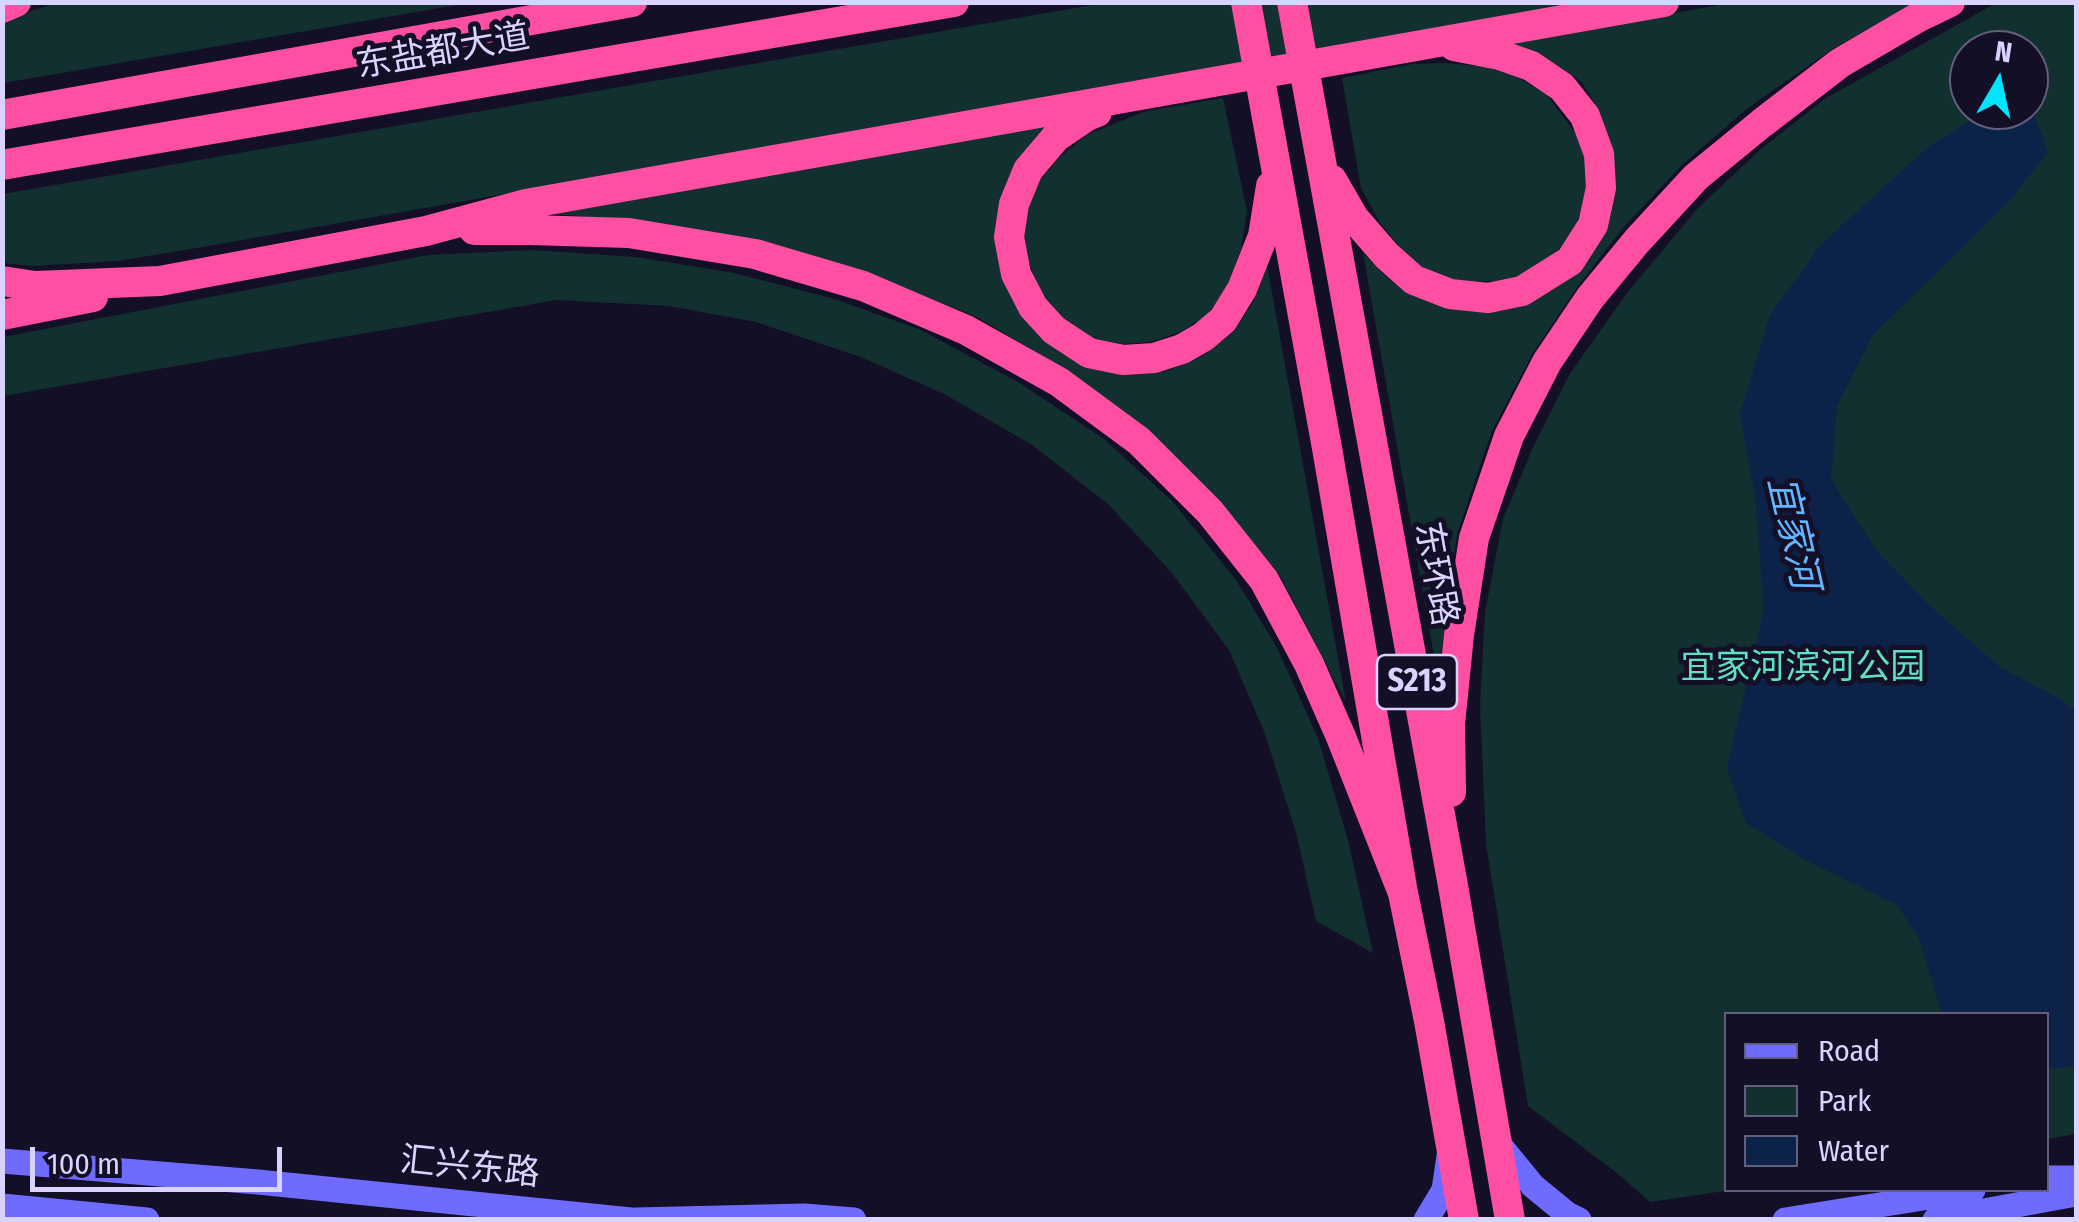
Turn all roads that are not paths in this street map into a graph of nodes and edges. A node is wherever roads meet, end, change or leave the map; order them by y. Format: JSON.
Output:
{"nodes":[{"id":1,"x":16,"y":2,"type":"edge"},
{"id":2,"x":632,"y":2,"type":"edge"},
{"id":3,"x":954,"y":2,"type":"edge"},
{"id":4,"x":1246,"y":2,"type":"edge"},
{"id":5,"x":1292,"y":2,"type":"edge"},
{"id":6,"x":1664,"y":2,"type":"edge"},
{"id":7,"x":1950,"y":2,"type":"edge"},
{"id":8,"x":2,"y":8,"type":"edge"},
{"id":9,"x":1431,"y":44,"type":"junction"},
{"id":10,"x":1133,"y":98,"type":"junction"},
{"id":11,"x":2,"y":114,"type":"edge"},
{"id":12,"x":1317,"y":146,"type":"junction"},
{"id":13,"x":1274,"y":154,"type":"junction"},
{"id":14,"x":2,"y":165,"type":"edge"},
{"id":15,"x":426,"y":230,"type":"junction"},
{"id":16,"x":2,"y":281,"type":"edge"},
{"id":17,"x":160,"y":282,"type":"junction"},
{"id":18,"x":2,"y":301,"type":"edge"},
{"id":19,"x":51,"y":307,"type":"junction"},
{"id":20,"x":2,"y":315,"type":"edge"},
{"id":21,"x":1373,"y":440,"type":"junction"},
{"id":22,"x":1328,"y":448,"type":"junction"},
{"id":23,"x":1452,"y":880,"type":"junction"},
{"id":24,"x":1403,"y":894,"type":"junction"},
{"id":25,"x":1497,"y":1142,"type":"junction"},
{"id":26,"x":1451,"y":1146,"type":"junction"},
{"id":27,"x":2,"y":1161,"type":"edge"},
{"id":28,"x":2049,"y":1178,"type":"edge"},
{"id":29,"x":2076,"y":1178,"type":"edge"},
{"id":30,"x":1960,"y":1192,"type":"edge"},
{"id":31,"x":2076,"y":1194,"type":"edge"},
{"id":32,"x":2,"y":1206,"type":"edge"},
{"id":33,"x":147,"y":1220,"type":"edge"},
{"id":34,"x":633,"y":1220,"type":"edge"},
{"id":35,"x":854,"y":1220,"type":"edge"},
{"id":36,"x":1426,"y":1220,"type":"edge"},
{"id":37,"x":1464,"y":1220,"type":"edge"},
{"id":38,"x":1510,"y":1220,"type":"edge"},
{"id":39,"x":1579,"y":1220,"type":"edge"},
{"id":40,"x":1785,"y":1220,"type":"edge"},
{"id":41,"x":1935,"y":1220,"type":"edge"}],
"edges":[{"from":1,"to":8,"type":"highway"},
{"from":2,"to":11,"type":"highway","name":"东盐都大道"},
{"from":3,"to":14,"type":"highway","name":"东盐都大道"},
{"from":4,"to":13,"type":"highway","number":"S213"},
{"from":5,"to":12,"type":"highway","name":"东环路","number":"S213"},
{"from":6,"to":9,"type":"highway"},
{"from":7,"to":23,"type":"highway"},
{"from":9,"to":10,"type":"highway"},
{"from":9,"to":12,"type":"highway"},
{"from":10,"to":13,"type":"highway"},
{"from":10,"to":15,"type":"highway"},
{"from":12,"to":21,"type":"highway","name":"东环路","number":"S213"},
{"from":13,"to":22,"type":"highway","number":"S213"},
{"from":15,"to":17,"type":"highway"},
{"from":15,"to":24,"type":"highway"},
{"from":16,"to":17,"type":"highway"},
{"from":17,"to":19,"type":"highway"},
{"from":18,"to":19,"type":"highway"},
{"from":19,"to":20,"type":"highway"},
{"from":21,"to":22,"type":"highway"},
{"from":21,"to":23,"type":"highway","name":"东环路","number":"S213"},
{"from":22,"to":24,"type":"highway","number":"S213"},
{"from":23,"to":25,"type":"highway","name":"东环路","number":"S213"},
{"from":24,"to":26,"type":"highway","number":"S213"},
{"from":25,"to":38,"type":"highway","name":"东环路","number":"S213"},
{"from":25,"to":39,"type":"main road"},
{"from":26,"to":36,"type":"main road"},
{"from":26,"to":37,"type":"highway","number":"S213"},
{"from":27,"to":34,"type":"main road","name":"汇兴东路"},
{"from":28,"to":29,"type":"main road"},
{"from":30,"to":40,"type":"main road"},
{"from":31,"to":41,"type":"main road"},
{"from":32,"to":33,"type":"main road"},
{"from":34,"to":35,"type":"main road","name":"汇兴东路"}]}
